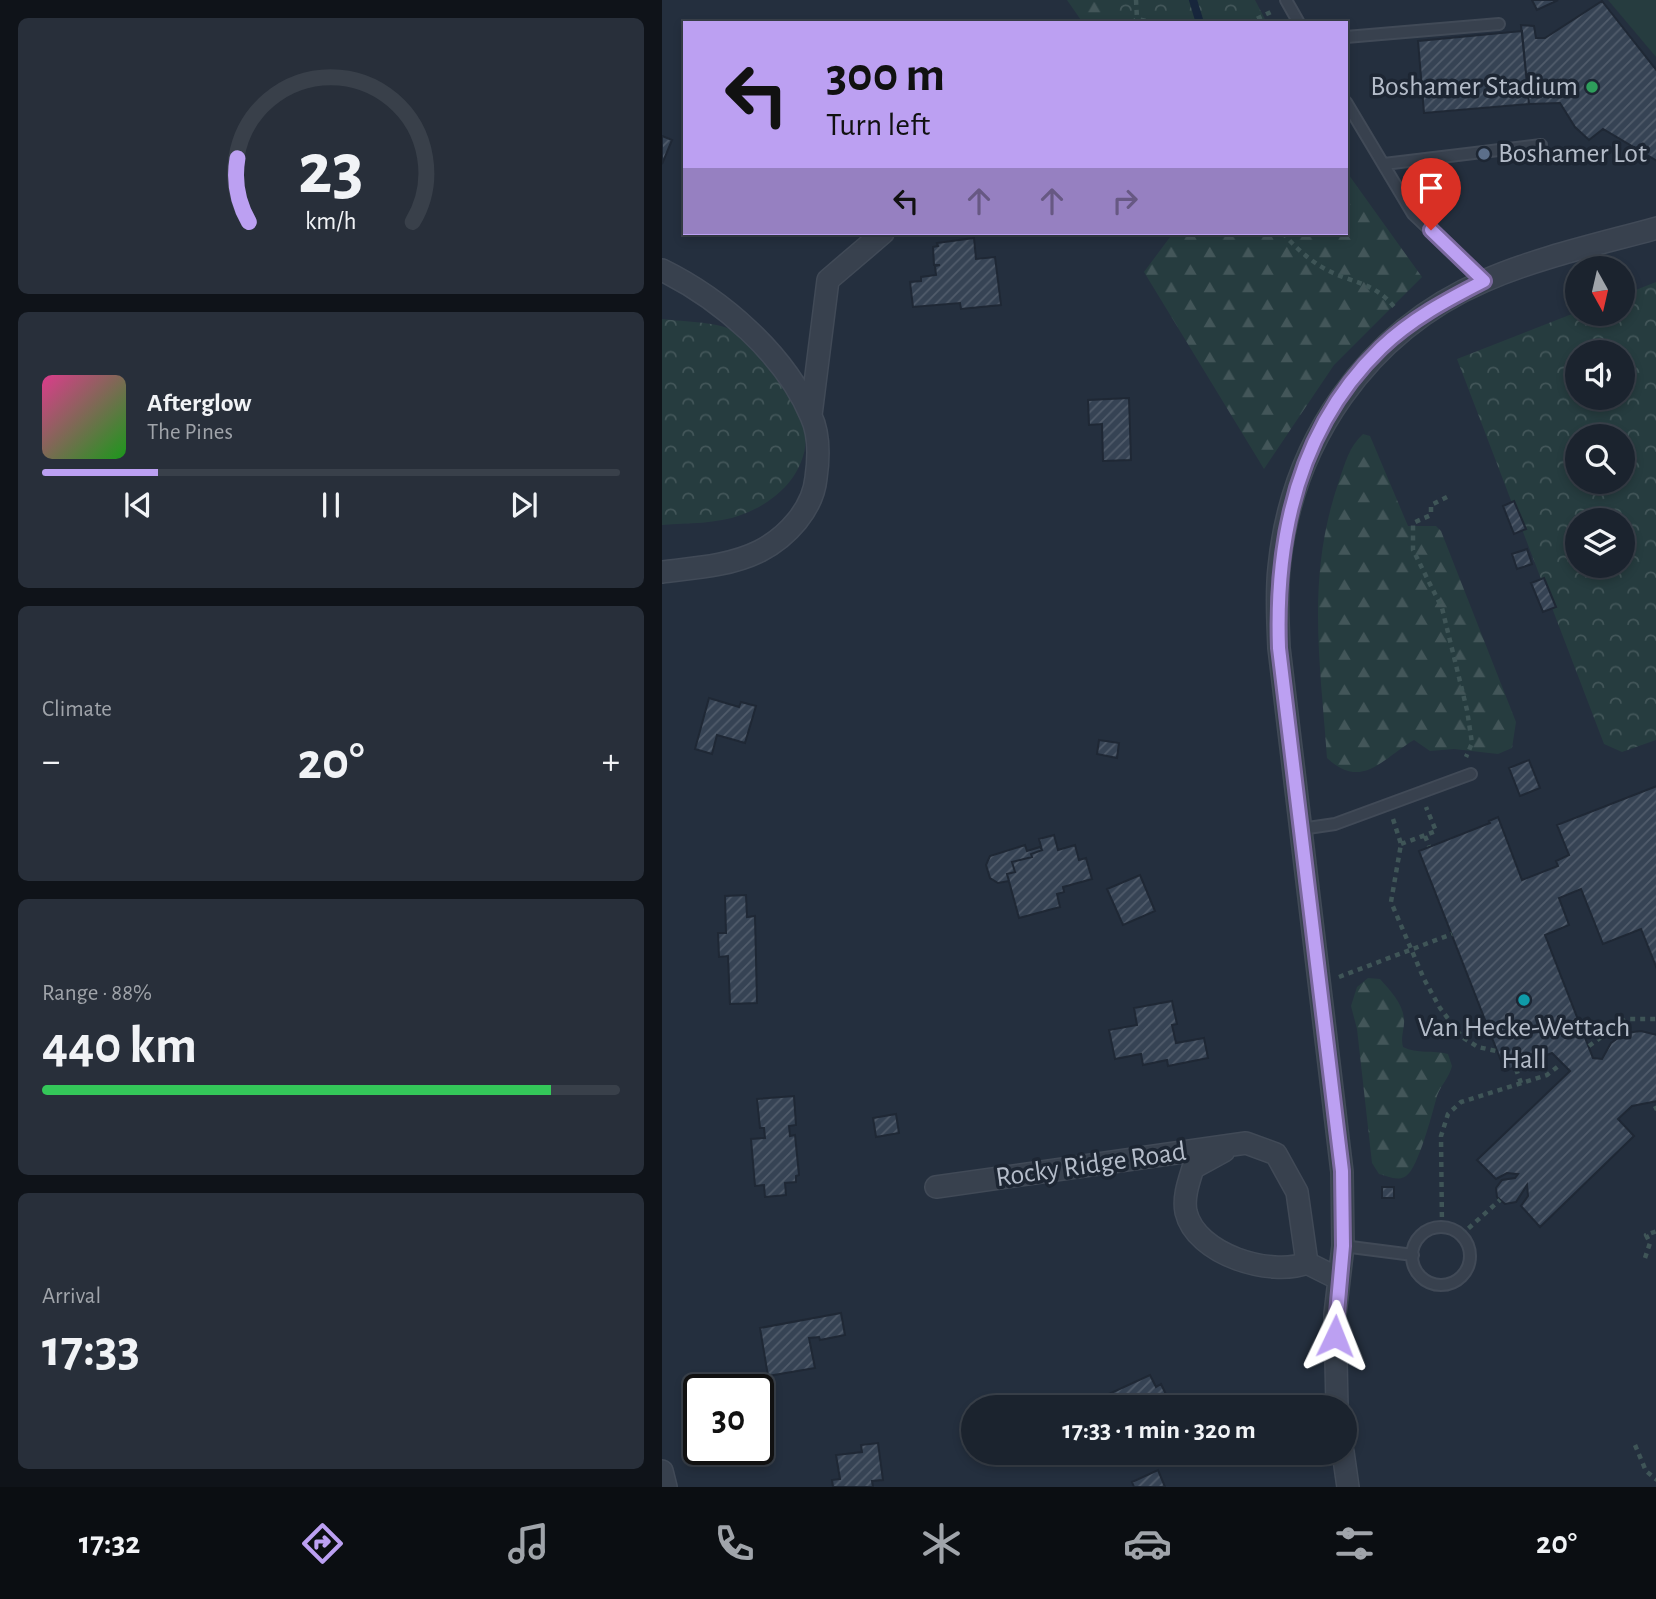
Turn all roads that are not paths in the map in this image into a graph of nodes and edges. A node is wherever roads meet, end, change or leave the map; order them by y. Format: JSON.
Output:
{"nodes":[{"id":1,"x":1288,"y":2,"type":"edge"},
{"id":2,"x":1298,"y":21,"type":"edge"},
{"id":3,"x":1499,"y":24,"type":"dead end"},
{"id":4,"x":1348,"y":37,"type":"edge"},
{"id":5,"x":1348,"y":105,"type":"edge"},
{"id":6,"x":1541,"y":145,"type":"dead end"},
{"id":7,"x":1384,"y":164,"type":"junction"},
{"id":8,"x":1657,"y":228,"type":"edge"},
{"id":9,"x":881,"y":235,"type":"edge"},
{"id":10,"x":662,"y":270,"type":"edge"},
{"id":11,"x":1484,"y":281,"type":"junction"},
{"id":12,"x":811,"y":415,"type":"junction"},
{"id":13,"x":662,"y":572,"type":"edge"},
{"id":14,"x":1470,"y":775,"type":"road end"},
{"id":15,"x":1301,"y":828,"type":"junction"},
{"id":16,"x":1246,"y":1143,"type":"junction"},
{"id":17,"x":936,"y":1187,"type":"dead end"},
{"id":18,"x":1343,"y":1246,"type":"junction"},
{"id":19,"x":1413,"y":1255,"type":"junction"},
{"id":20,"x":1307,"y":1263,"type":"junction"},
{"id":21,"x":1339,"y":1279,"type":"junction"},
{"id":22,"x":1337,"y":1395,"type":"edge"},
{"id":23,"x":1345,"y":1465,"type":"edge"},
{"id":24,"x":662,"y":1471,"type":"edge"},
{"id":25,"x":666,"y":1487,"type":"edge"},
{"id":26,"x":1348,"y":1487,"type":"edge"}],
"edges":[{"from":1,"to":2,"type":"lane"},
{"from":3,"to":4,"type":"lane"},
{"from":5,"to":7,"type":"lane"},
{"from":6,"to":7,"type":"lane"},
{"from":7,"to":11,"type":"lane"},
{"from":8,"to":11,"type":"street"},
{"from":9,"to":12,"type":"street"},
{"from":10,"to":12,"type":"street"},
{"from":11,"to":15,"type":"street"},
{"from":12,"to":13,"type":"street"},
{"from":14,"to":15,"type":"lane"},
{"from":15,"to":18,"type":"street"},
{"from":16,"to":17,"type":"street","name":"Rocky Ridge Road"},
{"from":16,"to":20,"type":"street"},
{"from":16,"to":20,"type":"street","name":"Rocky Ridge Road"},
{"from":18,"to":19,"type":"lane"},
{"from":18,"to":21,"type":"street"},
{"from":19,"to":19,"type":"lane"},
{"from":20,"to":21,"type":"street"},
{"from":21,"to":22,"type":"street"},
{"from":23,"to":26,"type":"street"},
{"from":24,"to":25,"type":"street"}]}
